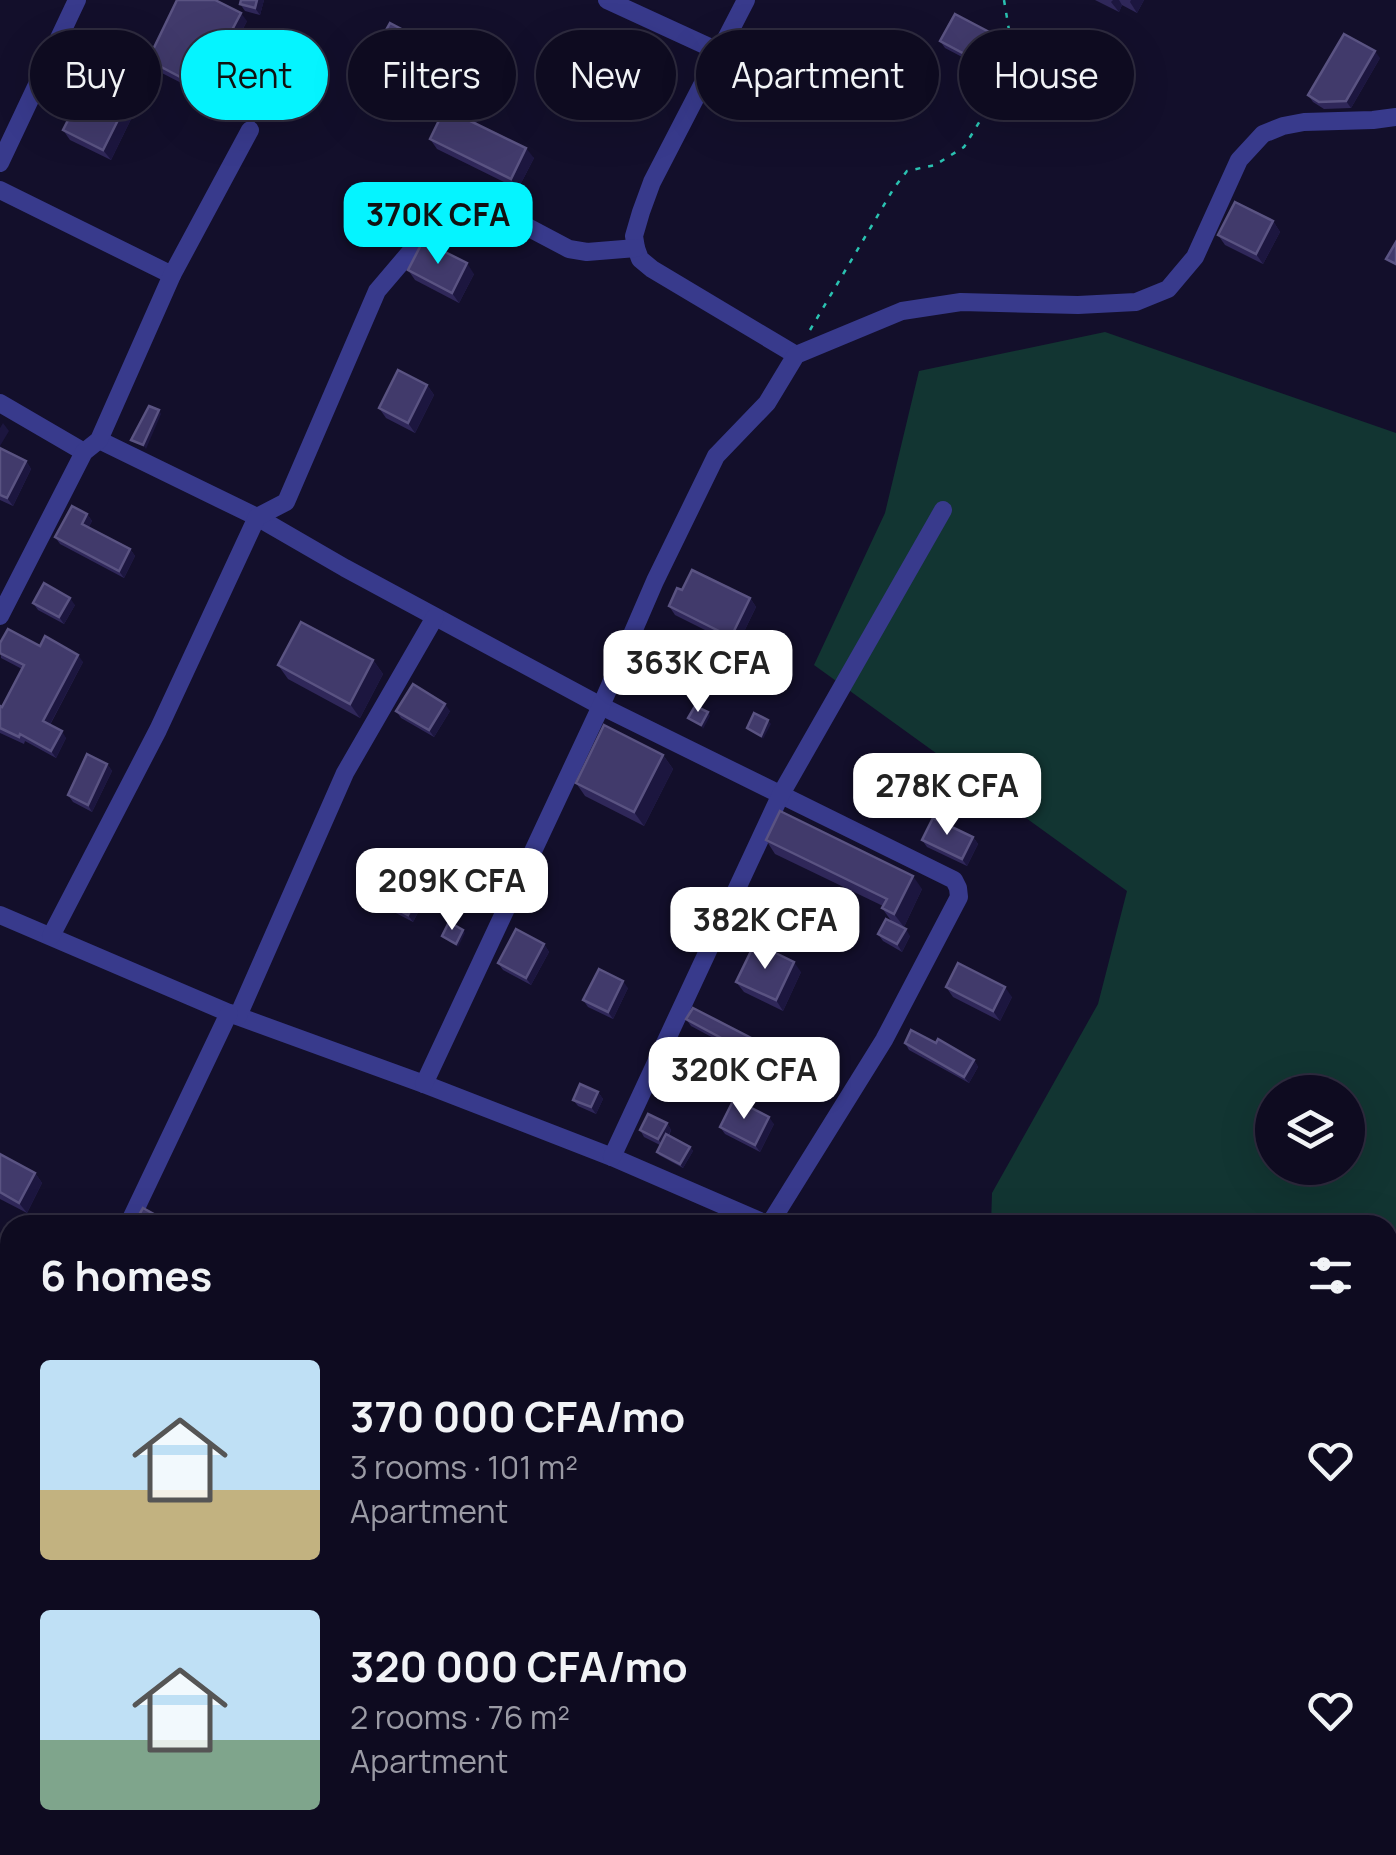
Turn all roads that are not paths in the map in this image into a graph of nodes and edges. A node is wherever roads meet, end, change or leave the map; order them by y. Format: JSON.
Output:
{"nodes":[{"id":1,"x":77,"y":0,"type":"edge"},
{"id":2,"x":607,"y":0,"type":"edge"},
{"id":3,"x":746,"y":0,"type":"edge"},
{"id":4,"x":731,"y":30,"type":"edge"},
{"id":5,"x":696,"y":41,"type":"edge"},
{"id":6,"x":696,"y":98,"type":"edge"},
{"id":7,"x":1396,"y":117,"type":"edge"},
{"id":8,"x":250,"y":130,"type":"dead end"},
{"id":9,"x":0,"y":163,"type":"edge"},
{"id":10,"x":0,"y":190,"type":"edge"},
{"id":11,"x":636,"y":248,"type":"junction"},
{"id":12,"x":172,"y":275,"type":"junction"},
{"id":13,"x":796,"y":355,"type":"junction"},
{"id":14,"x":0,"y":403,"type":"edge"},
{"id":15,"x":92,"y":446,"type":"junction"},
{"id":16,"x":943,"y":510,"type":"dead end"},
{"id":17,"x":258,"y":517,"type":"junction"},
{"id":18,"x":0,"y":616,"type":"edge"},
{"id":19,"x":435,"y":616,"type":"junction"},
{"id":20,"x":602,"y":706,"type":"junction"},
{"id":21,"x":782,"y":794,"type":"junction"},
{"id":22,"x":0,"y":914,"type":"edge"},
{"id":23,"x":51,"y":936,"type":"junction"},
{"id":24,"x":234,"y":1015,"type":"junction"},
{"id":25,"x":424,"y":1084,"type":"junction"},
{"id":26,"x":612,"y":1157,"type":"junction"},
{"id":27,"x":133,"y":1215,"type":"edge"},
{"id":28,"x":746,"y":1215,"type":"edge"},
{"id":29,"x":775,"y":1215,"type":"edge"}],
"edges":[{"from":1,"to":9,"type":"street"},
{"from":2,"to":5,"type":"street"},
{"from":3,"to":4,"type":"street"},
{"from":6,"to":11,"type":"street"},
{"from":7,"to":13,"type":"street"},
{"from":8,"to":12,"type":"street"},
{"from":10,"to":12,"type":"street"},
{"from":11,"to":13,"type":"street"},
{"from":11,"to":17,"type":"street"},
{"from":12,"to":15,"type":"street"},
{"from":13,"to":20,"type":"street"},
{"from":14,"to":15,"type":"street"},
{"from":15,"to":17,"type":"street"},
{"from":15,"to":18,"type":"street"},
{"from":16,"to":21,"type":"street"},
{"from":17,"to":19,"type":"street"},
{"from":17,"to":23,"type":"street"},
{"from":19,"to":20,"type":"street"},
{"from":19,"to":24,"type":"street"},
{"from":20,"to":21,"type":"street"},
{"from":20,"to":25,"type":"street"},
{"from":21,"to":26,"type":"street"},
{"from":21,"to":29,"type":"street"},
{"from":22,"to":23,"type":"street"},
{"from":23,"to":24,"type":"street"},
{"from":24,"to":25,"type":"street"},
{"from":24,"to":27,"type":"street"},
{"from":25,"to":26,"type":"street"},
{"from":26,"to":28,"type":"street"}]}
